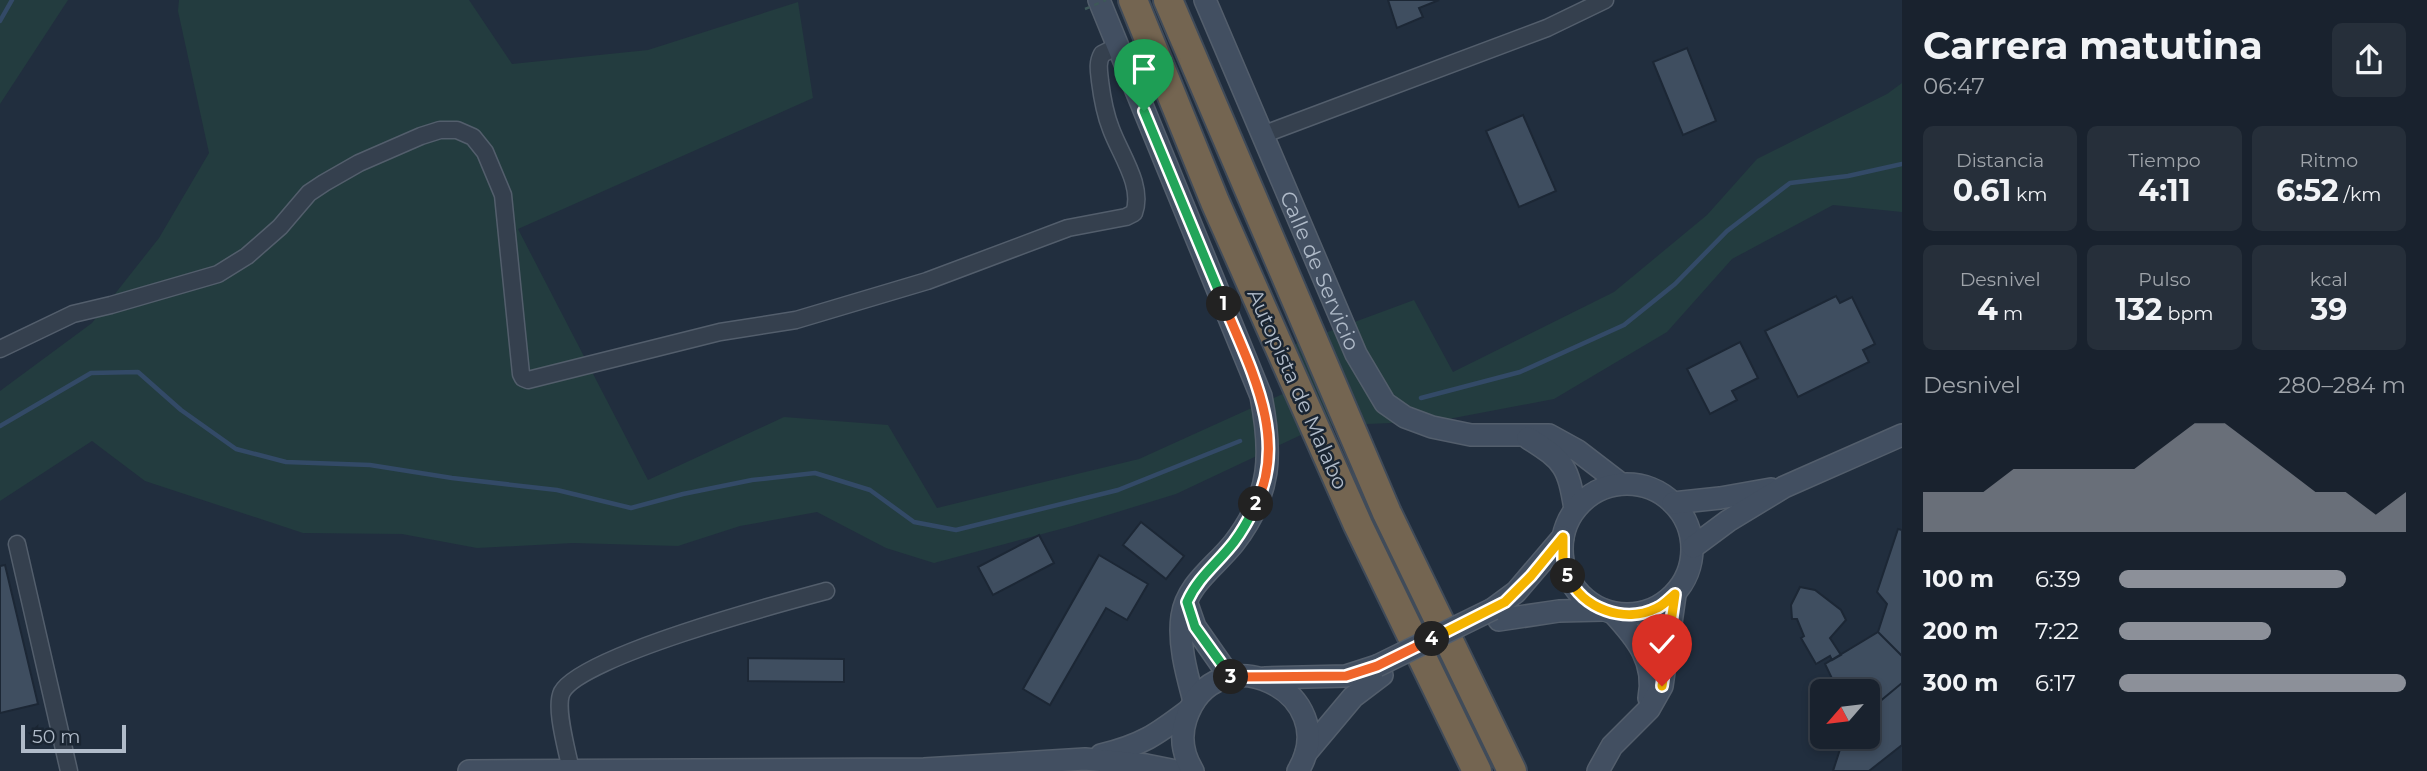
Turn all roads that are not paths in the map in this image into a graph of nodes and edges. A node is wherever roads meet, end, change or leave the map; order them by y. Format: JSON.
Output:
{"nodes":[{"id":1,"x":1133,"y":0,"type":"edge"},
{"id":2,"x":1168,"y":0,"type":"edge"},
{"id":3,"x":1205,"y":0,"type":"edge"},
{"id":4,"x":1605,"y":0,"type":"edge"},
{"id":5,"x":1092,"y":5,"type":"edge"},
{"id":6,"x":1118,"y":46,"type":"junction"},
{"id":7,"x":1262,"y":135,"type":"junction"},
{"id":8,"x":0,"y":349,"type":"edge"},
{"id":9,"x":1524,"y":435,"type":"junction"},
{"id":10,"x":1902,"y":435,"type":"edge"},
{"id":11,"x":1621,"y":484,"type":"junction"},
{"id":12,"x":1784,"y":486,"type":"junction"},
{"id":13,"x":1674,"y":503,"type":"junction"},
{"id":14,"x":1575,"y":509,"type":"junction"},
{"id":15,"x":1563,"y":537,"type":"junction"},
{"id":16,"x":18,"y":544,"type":"dead end"},
{"id":17,"x":1693,"y":547,"type":"junction"},
{"id":18,"x":826,"y":591,"type":"dead end"},
{"id":19,"x":1675,"y":594,"type":"junction"},
{"id":20,"x":1187,"y":602,"type":"junction"},
{"id":21,"x":1608,"y":612,"type":"junction"},
{"id":22,"x":1496,"y":614,"type":"junction"},
{"id":23,"x":1380,"y":671,"type":"junction"},
{"id":24,"x":1230,"y":677,"type":"junction"},
{"id":25,"x":1262,"y":678,"type":"junction"},
{"id":26,"x":1192,"y":705,"type":"junction"},
{"id":27,"x":1640,"y":717,"type":"junction"},
{"id":28,"x":1085,"y":759,"type":"junction"},
{"id":29,"x":1302,"y":762,"type":"edge"},
{"id":30,"x":571,"y":770,"type":"edge"},
{"id":31,"x":893,"y":770,"type":"edge"},
{"id":32,"x":69,"y":771,"type":"edge"},
{"id":33,"x":469,"y":771,"type":"edge"},
{"id":34,"x":1176,"y":771,"type":"edge"},
{"id":35,"x":1193,"y":771,"type":"edge"},
{"id":36,"x":1477,"y":771,"type":"edge"},
{"id":37,"x":1512,"y":771,"type":"edge"},
{"id":38,"x":1598,"y":771,"type":"edge"}],
"edges":[{"from":1,"to":36,"type":"highway","name":"Autopista de Malabo"},
{"from":2,"to":37,"type":"highway","name":"Autopista de Malabo"},
{"from":3,"to":7,"type":"street","name":"Calle de Servicio"},
{"from":4,"to":7,"type":"street"},
{"from":5,"to":6,"type":"street"},
{"from":6,"to":8,"type":"street"},
{"from":6,"to":20,"type":"street"},
{"from":7,"to":9,"type":"street","name":"Calle de Servicio"},
{"from":9,"to":11,"type":"street","name":"Calle de Servicio"},
{"from":9,"to":14,"type":"street"},
{"from":10,"to":12,"type":"street"},
{"from":11,"to":13,"type":"street"},
{"from":11,"to":14,"type":"street"},
{"from":12,"to":13,"type":"street"},
{"from":12,"to":17,"type":"street"},
{"from":13,"to":17,"type":"street"},
{"from":14,"to":15,"type":"street"},
{"from":15,"to":21,"type":"street"},
{"from":15,"to":22,"type":"street"},
{"from":16,"to":32,"type":"street"},
{"from":17,"to":19,"type":"street"},
{"from":18,"to":30,"type":"street"},
{"from":19,"to":21,"type":"street"},
{"from":19,"to":27,"type":"street"},
{"from":20,"to":24,"type":"street"},
{"from":20,"to":26,"type":"street"},
{"from":21,"to":22,"type":"street"},
{"from":21,"to":27,"type":"street"},
{"from":22,"to":23,"type":"street","bridge":true},
{"from":23,"to":25,"type":"street"},
{"from":23,"to":29,"type":"street"},
{"from":24,"to":25,"type":"street"},
{"from":24,"to":26,"type":"street"},
{"from":25,"to":29,"type":"street"},
{"from":26,"to":28,"type":"street"},
{"from":26,"to":35,"type":"street"},
{"from":27,"to":38,"type":"street"},
{"from":28,"to":31,"type":"street"},
{"from":28,"to":34,"type":"street"},
{"from":30,"to":31,"type":"street"},
{"from":30,"to":33,"type":"street"}]}
